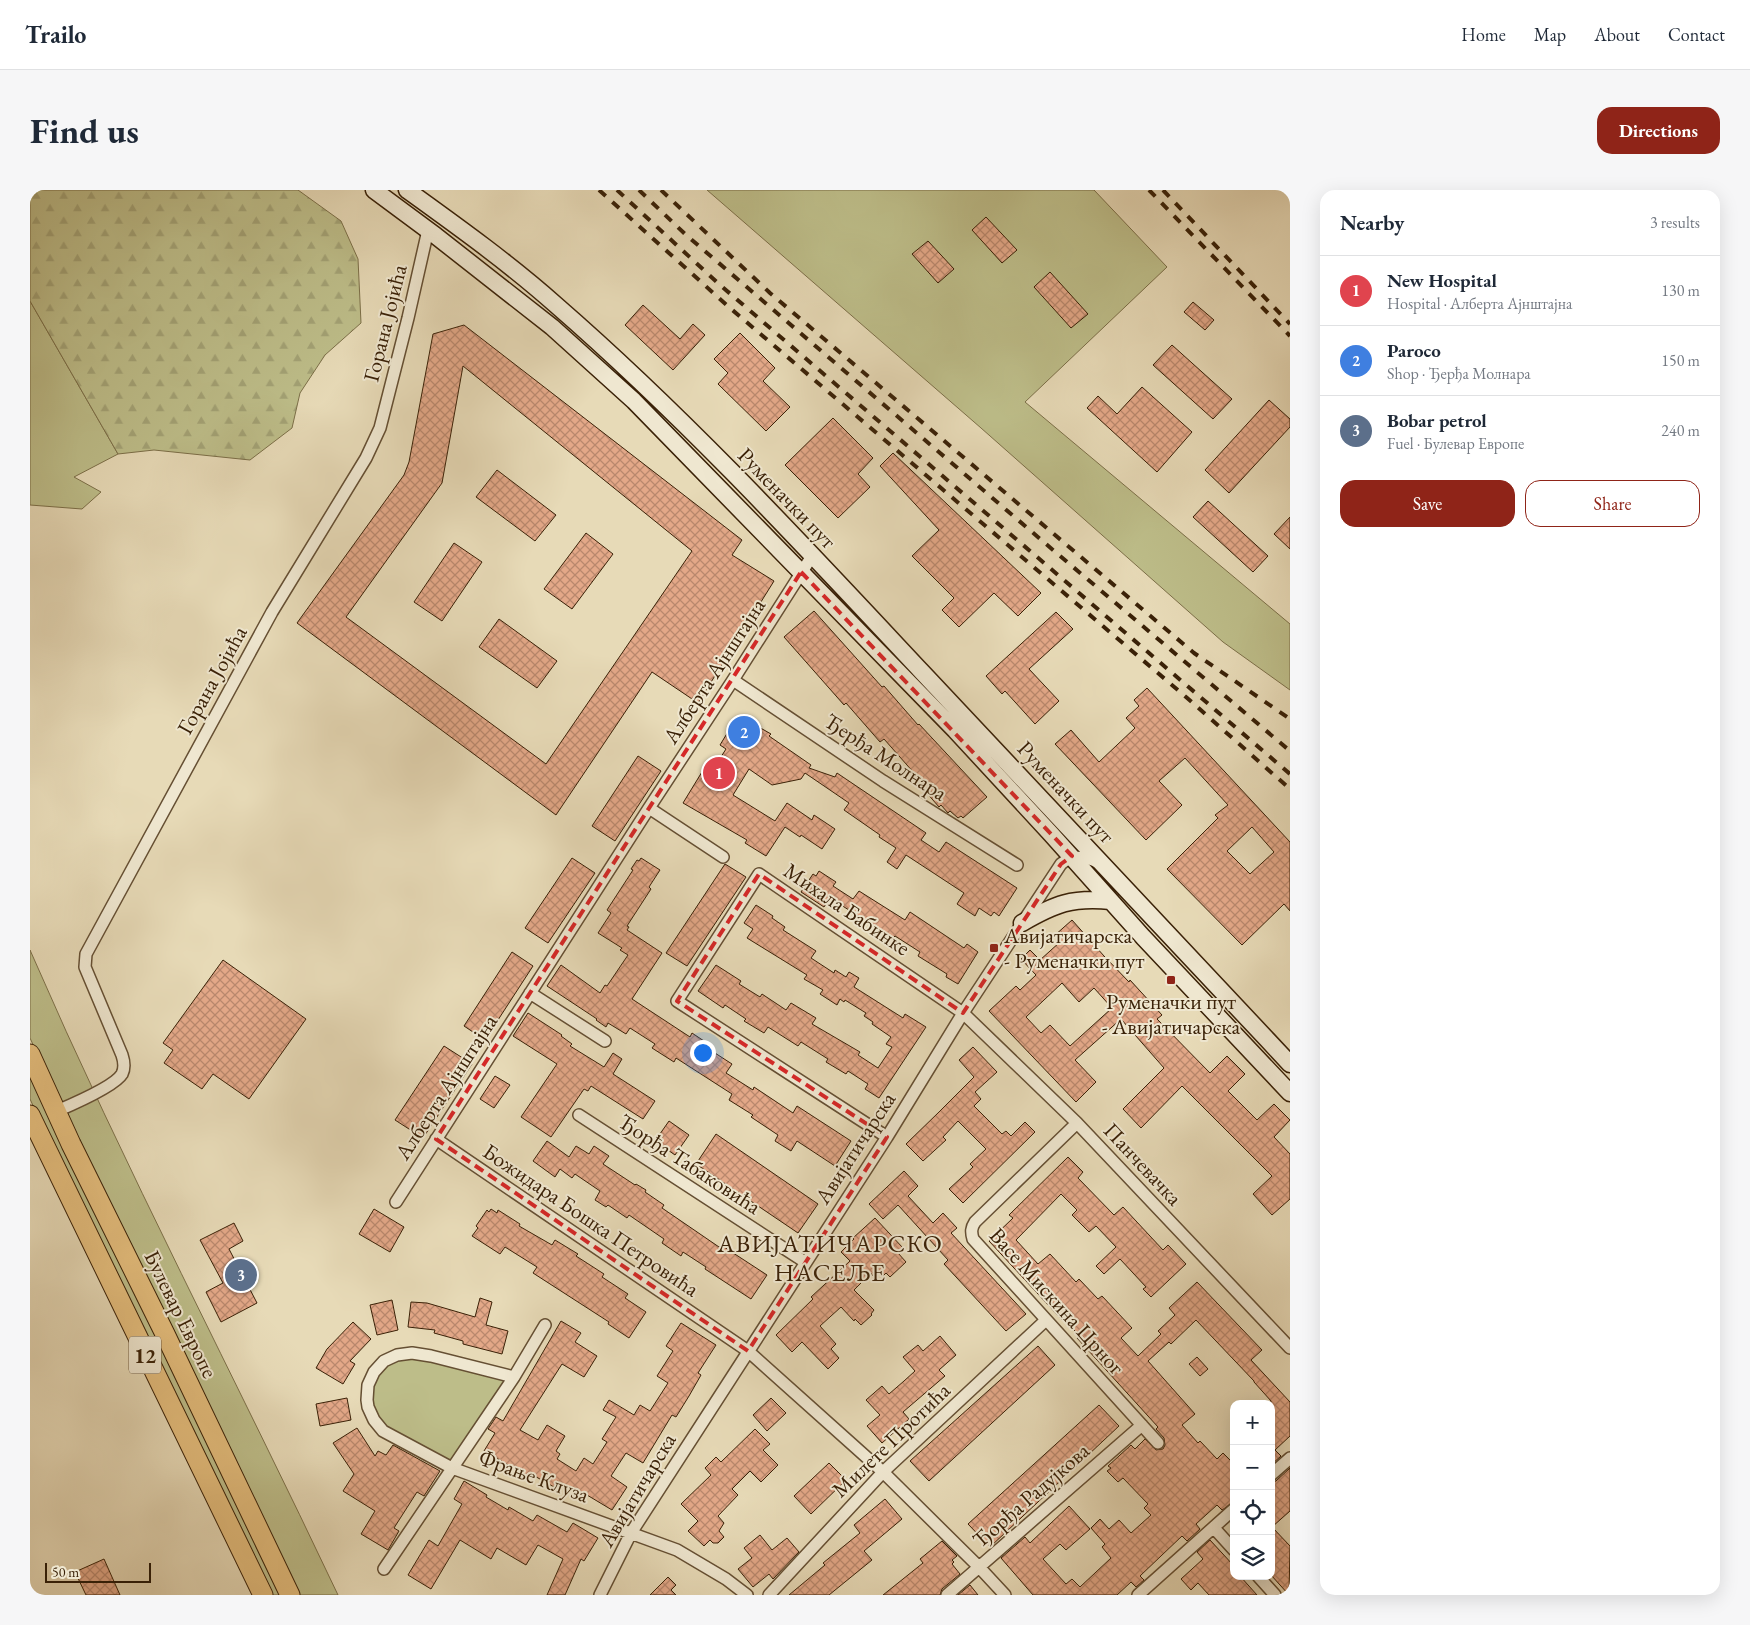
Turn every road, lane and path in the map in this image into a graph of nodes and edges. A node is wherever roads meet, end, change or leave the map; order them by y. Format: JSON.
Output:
{"nodes":[{"id":1,"x":374,"y":190,"type":"edge"},
{"id":2,"x":407,"y":190,"type":"edge"},
{"id":3,"x":428,"y":230,"type":"junction"},
{"id":4,"x":812,"y":556,"type":"junction"},
{"id":5,"x":801,"y":572,"type":"junction"},
{"id":6,"x":734,"y":680,"type":"junction"},
{"id":7,"x":649,"y":808,"type":"junction"},
{"id":8,"x":1072,"y":856,"type":"junction"},
{"id":9,"x":723,"y":857,"type":"dead end"},
{"id":10,"x":1017,"y":865,"type":"dead end"},
{"id":11,"x":1106,"y":867,"type":"junction"},
{"id":12,"x":1111,"y":901,"type":"junction"},
{"id":13,"x":1022,"y":923,"type":"junction"},
{"id":14,"x":530,"y":993,"type":"junction"},
{"id":15,"x":963,"y":1013,"type":"junction"},
{"id":16,"x":605,"y":1042,"type":"dead end"},
{"id":17,"x":30,"y":1054,"type":"edge"},
{"id":18,"x":1290,"y":1064,"type":"edge"},
{"id":19,"x":1290,"y":1093,"type":"edge"},
{"id":20,"x":57,"y":1112,"type":"junction"},
{"id":21,"x":30,"y":1115,"type":"edge"},
{"id":22,"x":579,"y":1115,"type":"dead end"},
{"id":23,"x":1077,"y":1123,"type":"junction"},
{"id":24,"x":887,"y":1137,"type":"junction"},
{"id":25,"x":436,"y":1139,"type":"junction"},
{"id":26,"x":396,"y":1202,"type":"dead end"},
{"id":27,"x":805,"y":1262,"type":"junction"},
{"id":28,"x":1046,"y":1320,"type":"junction"},
{"id":29,"x":545,"y":1325,"type":"dead end"},
{"id":30,"x":1290,"y":1348,"type":"edge"},
{"id":31,"x":748,"y":1351,"type":"junction"},
{"id":32,"x":514,"y":1377,"type":"junction"},
{"id":33,"x":1142,"y":1425,"type":"junction"},
{"id":34,"x":1158,"y":1443,"type":"dead end"},
{"id":35,"x":1290,"y":1458,"type":"edge"},
{"id":36,"x":452,"y":1468,"type":"junction"},
{"id":37,"x":1275,"y":1471,"type":"edge"},
{"id":38,"x":883,"y":1472,"type":"junction"},
{"id":39,"x":1230,"y":1513,"type":"edge"},
{"id":40,"x":1214,"y":1528,"type":"junction"},
{"id":41,"x":631,"y":1533,"type":"junction"},
{"id":42,"x":1230,"y":1546,"type":"edge"},
{"id":43,"x":979,"y":1567,"type":"junction"},
{"id":44,"x":384,"y":1569,"type":"dead end"},
{"id":45,"x":1262,"y":1580,"type":"edge"},
{"id":46,"x":263,"y":1595,"type":"edge"},
{"id":47,"x":290,"y":1595,"type":"edge"},
{"id":48,"x":600,"y":1595,"type":"edge"},
{"id":49,"x":747,"y":1595,"type":"edge"},
{"id":50,"x":770,"y":1595,"type":"edge"},
{"id":51,"x":947,"y":1595,"type":"edge"},
{"id":52,"x":1005,"y":1595,"type":"edge"},
{"id":53,"x":1138,"y":1595,"type":"edge"},
{"id":54,"x":1275,"y":1595,"type":"edge"}],
"edges":[{"from":1,"to":3,"type":"main road","name":"Руменачки пут"},
{"from":2,"to":4,"type":"main road","name":"Руменачки пут"},
{"from":3,"to":5,"type":"main road","name":"Руменачки пут"},
{"from":3,"to":20,"type":"street","name":"Горана Јојића"},
{"from":4,"to":5,"type":"street","name":"Алберта Ајнштајна"},
{"from":4,"to":11,"type":"main road","name":"Руменачки пут"},
{"from":5,"to":6,"type":"street","name":"Алберта Ајнштајна"},
{"from":5,"to":8,"type":"main road","name":"Руменачки пут"},
{"from":6,"to":7,"type":"street","name":"Алберта Ајнштајна"},
{"from":6,"to":10,"type":"street","name":"Ђерђа Молнара"},
{"from":7,"to":9,"type":"street"},
{"from":7,"to":14,"type":"street","name":"Алберта Ајнштајна"},
{"from":8,"to":11,"type":"street","name":"Руменачки пут"},
{"from":8,"to":12,"type":"main road","name":"Руменачки пут"},
{"from":8,"to":13,"type":"street","name":"Авијатичарска"},
{"from":11,"to":18,"type":"main road","name":"Руменачки пут"},
{"from":12,"to":13,"type":"main road"},
{"from":12,"to":19,"type":"main road","name":"Руменачки пут"},
{"from":13,"to":15,"type":"street","name":"Авијатичарска"},
{"from":14,"to":16,"type":"street"},
{"from":14,"to":25,"type":"street","name":"Алберта Ајнштајна"},
{"from":15,"to":23,"type":"street","name":"Панчевачка"},
{"from":15,"to":24,"type":"street","name":"Авијатичарска"},
{"from":15,"to":24,"type":"street","name":"Михала Бабинке"},
{"from":17,"to":20,"type":"main road","name":"Булевар Европе","number":"12"},
{"from":20,"to":47,"type":"main road","name":"Булевар Европе","number":"12"},
{"from":21,"to":46,"type":"main road","number":"12"},
{"from":22,"to":27,"type":"street","name":"Ђорђа Табаковића"},
{"from":23,"to":28,"type":"street","name":"Васе Мискина Црног"},
{"from":23,"to":30,"type":"street","name":"Панчевачка"},
{"from":24,"to":27,"type":"street","name":"Авијатичарска"},
{"from":25,"to":26,"type":"street","name":"Алберта Ајнштајна"},
{"from":25,"to":31,"type":"street","name":"Божидара Бошка Петровића"},
{"from":27,"to":31,"type":"street","name":"Авијатичарска"},
{"from":28,"to":33,"type":"street","name":"Васе Мискина Црног"},
{"from":28,"to":38,"type":"street","name":"Милете Протића"},
{"from":29,"to":32,"type":"street","name":"Фрање Клуза"},
{"from":31,"to":38,"type":"street","name":"Божидара Бошка Петровића"},
{"from":31,"to":41,"type":"street","name":"Авијатичарска"},
{"from":32,"to":36,"type":"street","name":"Фрање Клуза"},
{"from":32,"to":36,"type":"street","name":"Фрање Клуза"},
{"from":33,"to":34,"type":"street","name":"Васе Мискина Црног"},
{"from":33,"to":43,"type":"street","name":"Ђорђа Радујкова"},
{"from":35,"to":37,"type":"street"},
{"from":36,"to":41,"type":"street","name":"Фрање Клуза"},
{"from":36,"to":44,"type":"street","name":"Фрање Клуза"},
{"from":38,"to":43,"type":"street","name":"Божидара Бошка Петровића"},
{"from":38,"to":50,"type":"street","name":"Милете Протића"},
{"from":39,"to":40,"type":"street"},
{"from":40,"to":42,"type":"street"},
{"from":40,"to":53,"type":"street"},
{"from":41,"to":48,"type":"street","name":"Авијатичарска"},
{"from":41,"to":49,"type":"street","name":"Фрање Клуза"},
{"from":43,"to":51,"type":"street","name":"Ђорђа Радујкова"},
{"from":43,"to":52,"type":"street","name":"Божидара Бошка Петровића"},
{"from":45,"to":54,"type":"street"}]}
